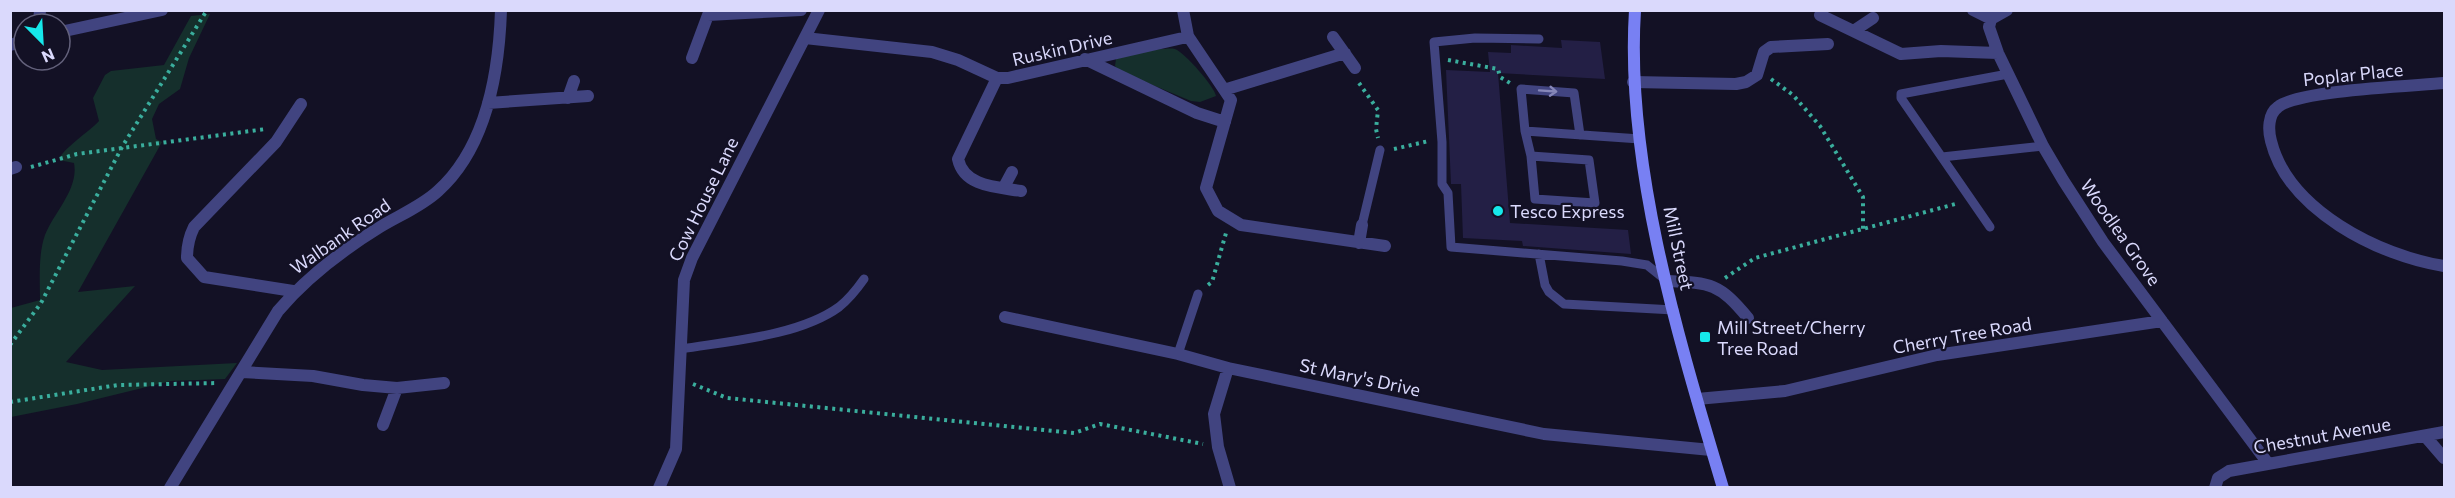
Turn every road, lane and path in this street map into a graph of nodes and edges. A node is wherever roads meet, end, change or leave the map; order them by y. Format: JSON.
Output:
{"nodes":[{"id":1,"x":162,"y":10,"type":"edge"},
{"id":2,"x":207,"y":10,"type":"edge"},
{"id":3,"x":501,"y":10,"type":"edge"},
{"id":4,"x":801,"y":10,"type":"edge"},
{"id":5,"x":819,"y":10,"type":"edge"},
{"id":6,"x":1183,"y":10,"type":"edge"},
{"id":7,"x":1635,"y":10,"type":"edge"},
{"id":8,"x":1973,"y":10,"type":"edge"},
{"id":9,"x":2007,"y":10,"type":"edge"},
{"id":10,"x":1820,"y":15,"type":"dead end"},
{"id":11,"x":1873,"y":18,"type":"dead end"},
{"id":12,"x":1990,"y":19,"type":"junction"},
{"id":13,"x":72,"y":29,"type":"edge"},
{"id":14,"x":1855,"y":30,"type":"junction"},
{"id":15,"x":1187,"y":37,"type":"junction"},
{"id":16,"x":1333,"y":37,"type":"dead end"},
{"id":17,"x":805,"y":38,"type":"junction"},
{"id":18,"x":1539,"y":39,"type":"dead end"},
{"id":19,"x":1828,"y":44,"type":"dead end"},
{"id":20,"x":1345,"y":53,"type":"junction"},
{"id":21,"x":1998,"y":53,"type":"junction"},
{"id":22,"x":692,"y":58,"type":"dead end"},
{"id":23,"x":1435,"y":58,"type":"junction"},
{"id":24,"x":1086,"y":59,"type":"junction"},
{"id":25,"x":1355,"y":68,"type":"joint"},
{"id":26,"x":1758,"y":70,"type":"junction"},
{"id":27,"x":2008,"y":74,"type":"junction"},
{"id":28,"x":997,"y":78,"type":"junction"},
{"id":29,"x":574,"y":81,"type":"dead end"},
{"id":30,"x":1633,"y":82,"type":"junction"},
{"id":31,"x":2445,"y":83,"type":"edge"},
{"id":32,"x":1227,"y":89,"type":"junction"},
{"id":33,"x":1521,"y":89,"type":"junction"},
{"id":34,"x":588,"y":96,"type":"dead end"},
{"id":35,"x":568,"y":98,"type":"junction"},
{"id":36,"x":488,"y":103,"type":"junction"},
{"id":37,"x":301,"y":105,"type":"dead end"},
{"id":38,"x":1225,"y":122,"type":"junction"},
{"id":39,"x":291,"y":125,"type":"junction"},
{"id":40,"x":1525,"y":131,"type":"junction"},
{"id":41,"x":1580,"y":135,"type":"junction"},
{"id":42,"x":1640,"y":139,"type":"junction"},
{"id":43,"x":1442,"y":142,"type":"junction"},
{"id":44,"x":2043,"y":146,"type":"junction"},
{"id":45,"x":122,"y":147,"type":"junction"},
{"id":46,"x":1380,"y":150,"type":"junction"},
{"id":47,"x":1531,"y":156,"type":"junction"},
{"id":48,"x":1942,"y":157,"type":"junction"},
{"id":49,"x":13,"y":168,"type":"edge"},
{"id":50,"x":1012,"y":172,"type":"dead end"},
{"id":51,"x":1004,"y":187,"type":"junction"},
{"id":52,"x":1021,"y":191,"type":"dead end"},
{"id":53,"x":1972,"y":200,"type":"junction"},
{"id":54,"x":1230,"y":221,"type":"junction"},
{"id":55,"x":1362,"y":225,"type":"joint"},
{"id":56,"x":1990,"y":227,"type":"dead end"},
{"id":57,"x":1863,"y":229,"type":"junction"},
{"id":58,"x":1359,"y":243,"type":"junction"},
{"id":59,"x":1385,"y":246,"type":"dead end"},
{"id":60,"x":1539,"y":254,"type":"junction"},
{"id":61,"x":2445,"y":267,"type":"edge"},
{"id":62,"x":864,"y":279,"type":"dead end"},
{"id":63,"x":1667,"y":281,"type":"junction"},
{"id":64,"x":1715,"y":286,"type":"junction"},
{"id":65,"x":293,"y":291,"type":"junction"},
{"id":66,"x":1198,"y":294,"type":"joint"},
{"id":67,"x":1674,"y":310,"type":"junction"},
{"id":68,"x":1005,"y":317,"type":"dead end"},
{"id":69,"x":1748,"y":318,"type":"dead end"},
{"id":70,"x":2162,"y":321,"type":"junction"},
{"id":71,"x":10,"y":345,"type":"edge"},
{"id":72,"x":681,"y":349,"type":"junction"},
{"id":73,"x":1178,"y":354,"type":"junction"},
{"id":74,"x":1228,"y":368,"type":"junction"},
{"id":75,"x":239,"y":377,"type":"junction"},
{"id":76,"x":444,"y":383,"type":"dead end"},
{"id":77,"x":679,"y":385,"type":"junction"},
{"id":78,"x":397,"y":388,"type":"junction"},
{"id":79,"x":1697,"y":399,"type":"junction"},
{"id":80,"x":10,"y":402,"type":"edge"},
{"id":81,"x":382,"y":426,"type":"dead end"},
{"id":82,"x":2445,"y":432,"type":"edge"},
{"id":83,"x":2425,"y":436,"type":"junction"},
{"id":84,"x":1218,"y":447,"type":"junction"},
{"id":85,"x":1711,"y":450,"type":"junction"},
{"id":86,"x":2445,"y":459,"type":"edge"},
{"id":87,"x":2267,"y":462,"type":"junction"},
{"id":88,"x":170,"y":488,"type":"edge"},
{"id":89,"x":659,"y":488,"type":"edge"},
{"id":90,"x":1230,"y":488,"type":"edge"},
{"id":91,"x":1723,"y":488,"type":"edge"},
{"id":92,"x":2215,"y":488,"type":"edge"}],
"edges":[{"from":1,"to":13,"type":"street"},
{"from":2,"to":45,"type":"path"},
{"from":3,"to":36,"type":"street","name":"Walbank Road"},
{"from":4,"to":22,"type":"street"},
{"from":5,"to":17,"type":"street","name":"Cow House Lane"},
{"from":6,"to":15,"type":"street"},
{"from":7,"to":30,"type":"street","name":"Mill Street"},
{"from":8,"to":12,"type":"street"},
{"from":9,"to":12,"type":"street"},
{"from":10,"to":14,"type":"street"},
{"from":11,"to":14,"type":"street"},
{"from":12,"to":21,"type":"street","name":"Woodlea Grove"},
{"from":14,"to":21,"type":"street"},
{"from":15,"to":24,"type":"street","name":"Ruskin Drive"},
{"from":15,"to":32,"type":"street"},
{"from":16,"to":20,"type":"street"},
{"from":17,"to":28,"type":"street","name":"Ruskin Drive"},
{"from":17,"to":72,"type":"street","name":"Cow House Lane"},
{"from":18,"to":23,"type":"lane"},
{"from":19,"to":26,"type":"street"},
{"from":20,"to":25,"type":"street"},
{"from":20,"to":32,"type":"street"},
{"from":21,"to":27,"type":"street","name":"Woodlea Grove"},
{"from":23,"to":33,"type":"path"},
{"from":23,"to":43,"type":"lane"},
{"from":24,"to":28,"type":"street","name":"Ruskin Drive"},
{"from":24,"to":38,"type":"street"},
{"from":25,"to":46,"type":"path"},
{"from":26,"to":30,"type":"street"},
{"from":26,"to":57,"type":"path"},
{"from":27,"to":44,"type":"street","name":"Woodlea Grove"},
{"from":27,"to":48,"type":"lane"},
{"from":28,"to":51,"type":"street"},
{"from":29,"to":35,"type":"street"},
{"from":30,"to":42,"type":"street","name":"Mill Street"},
{"from":31,"to":61,"type":"street","name":"Poplar Place"},
{"from":32,"to":38,"type":"street"},
{"from":33,"to":40,"type":"lane"},
{"from":33,"to":41,"type":"lane","one_way":true},
{"from":34,"to":35,"type":"street"},
{"from":35,"to":36,"type":"street"},
{"from":36,"to":65,"type":"street","name":"Walbank Road"},
{"from":37,"to":39,"type":"street"},
{"from":38,"to":54,"type":"street"},
{"from":39,"to":45,"type":"path"},
{"from":39,"to":65,"type":"street"},
{"from":40,"to":41,"type":"lane"},
{"from":40,"to":47,"type":"lane"},
{"from":41,"to":42,"type":"lane"},
{"from":42,"to":63,"type":"street","name":"Mill Street"},
{"from":43,"to":46,"type":"path"},
{"from":43,"to":60,"type":"lane"},
{"from":44,"to":48,"type":"lane"},
{"from":44,"to":70,"type":"street","name":"Woodlea Grove"},
{"from":45,"to":49,"type":"path"},
{"from":45,"to":71,"type":"path"},
{"from":46,"to":55,"type":"lane"},
{"from":47,"to":47,"type":"lane"},
{"from":48,"to":53,"type":"lane"},
{"from":50,"to":51,"type":"street"},
{"from":51,"to":52,"type":"street"},
{"from":53,"to":56,"type":"lane"},
{"from":53,"to":57,"type":"path"},
{"from":54,"to":58,"type":"street"},
{"from":54,"to":66,"type":"path"},
{"from":55,"to":58,"type":"street"},
{"from":57,"to":64,"type":"path"},
{"from":58,"to":59,"type":"street"},
{"from":60,"to":63,"type":"lane"},
{"from":60,"to":67,"type":"lane"},
{"from":62,"to":72,"type":"lane"},
{"from":63,"to":64,"type":"street"},
{"from":63,"to":67,"type":"street","name":"Mill Street"},
{"from":64,"to":69,"type":"street"},
{"from":65,"to":75,"type":"street","name":"Walbank Road"},
{"from":66,"to":73,"type":"lane"},
{"from":67,"to":79,"type":"street","name":"Mill Street"},
{"from":68,"to":73,"type":"street","name":"St Mary's Drive"},
{"from":70,"to":79,"type":"street","name":"Cherry Tree Road"},
{"from":70,"to":87,"type":"street","name":"Woodlea Grove"},
{"from":72,"to":77,"type":"street","name":"Cow House Lane"},
{"from":73,"to":74,"type":"street","name":"St Mary's Drive"},
{"from":74,"to":84,"type":"street"},
{"from":74,"to":85,"type":"street","name":"St Mary's Drive"},
{"from":75,"to":78,"type":"street"},
{"from":75,"to":80,"type":"path"},
{"from":75,"to":88,"type":"street","name":"Walbank Road"},
{"from":76,"to":78,"type":"street"},
{"from":77,"to":84,"type":"path"},
{"from":77,"to":89,"type":"street","name":"Cow House Lane"},
{"from":78,"to":81,"type":"street"},
{"from":79,"to":85,"type":"street","name":"Mill Street"},
{"from":82,"to":83,"type":"street","name":"Chestnut Avenue"},
{"from":83,"to":86,"type":"street"},
{"from":83,"to":87,"type":"street","name":"Chestnut Avenue"},
{"from":84,"to":90,"type":"street"},
{"from":85,"to":91,"type":"street","name":"Mill Street"},
{"from":87,"to":92,"type":"street","name":"Chestnut Avenue"}]}
